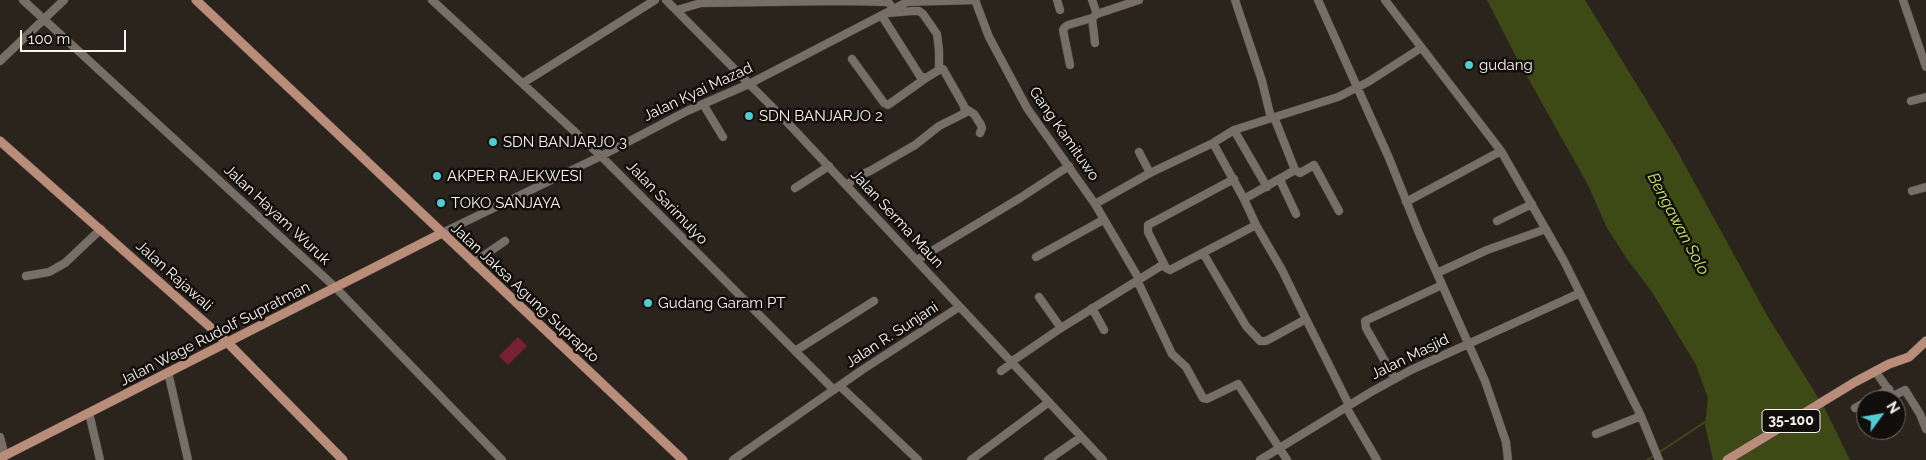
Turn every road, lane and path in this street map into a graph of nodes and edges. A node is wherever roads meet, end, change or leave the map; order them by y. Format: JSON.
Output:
{"nodes":[{"id":1,"x":23,"y":0,"type":"edge"},
{"id":2,"x":64,"y":0,"type":"edge"},
{"id":3,"x":196,"y":0,"type":"edge"},
{"id":4,"x":432,"y":0,"type":"edge"},
{"id":5,"x":654,"y":0,"type":"edge"},
{"id":6,"x":666,"y":0,"type":"edge"},
{"id":7,"x":976,"y":0,"type":"edge"},
{"id":8,"x":1057,"y":0,"type":"edge"},
{"id":9,"x":1092,"y":0,"type":"edge"},
{"id":10,"x":1235,"y":0,"type":"edge"},
{"id":11,"x":1318,"y":0,"type":"edge"},
{"id":12,"x":1385,"y":0,"type":"edge"},
{"id":13,"x":1903,"y":0,"type":"edge"},
{"id":14,"x":909,"y":1,"type":"edge"},
{"id":15,"x":1135,"y":1,"type":"edge"},
{"id":16,"x":677,"y":10,"type":"junction"},
{"id":17,"x":1060,"y":10,"type":"dead end"},
{"id":18,"x":886,"y":13,"type":"junction"},
{"id":19,"x":1094,"y":16,"type":"junction"},
{"id":20,"x":43,"y":19,"type":"junction"},
{"id":21,"x":1095,"y":43,"type":"dead end"},
{"id":22,"x":1421,"y":48,"type":"junction"},
{"id":23,"x":852,"y":59,"type":"dead end"},
{"id":24,"x":0,"y":61,"type":"edge"},
{"id":25,"x":1070,"y":65,"type":"dead end"},
{"id":26,"x":1926,"y":67,"type":"edge"},
{"id":27,"x":939,"y":70,"type":"junction"},
{"id":28,"x":926,"y":78,"type":"junction"},
{"id":29,"x":523,"y":84,"type":"junction"},
{"id":30,"x":749,"y":84,"type":"junction"},
{"id":31,"x":1357,"y":88,"type":"junction"},
{"id":32,"x":1926,"y":97,"type":"edge"},
{"id":33,"x":1911,"y":101,"type":"dead end"},
{"id":34,"x":703,"y":104,"type":"junction"},
{"id":35,"x":966,"y":109,"type":"junction"},
{"id":36,"x":1273,"y":117,"type":"junction"},
{"id":37,"x":1234,"y":130,"type":"junction"},
{"id":38,"x":980,"y":133,"type":"dead end"},
{"id":39,"x":724,"y":137,"type":"dead end"},
{"id":40,"x":0,"y":141,"type":"edge"},
{"id":41,"x":1213,"y":143,"type":"junction"},
{"id":42,"x":1501,"y":151,"type":"junction"},
{"id":43,"x":1139,"y":152,"type":"dead end"},
{"id":44,"x":601,"y":156,"type":"junction"},
{"id":45,"x":828,"y":166,"type":"junction"},
{"id":46,"x":1069,"y":166,"type":"junction"},
{"id":47,"x":1295,"y":170,"type":"junction"},
{"id":48,"x":1150,"y":173,"type":"junction"},
{"id":49,"x":1234,"y":179,"type":"junction"},
{"id":50,"x":1280,"y":180,"type":"junction"},
{"id":51,"x":847,"y":185,"type":"junction"},
{"id":52,"x":1267,"y":187,"type":"junction"},
{"id":53,"x":1926,"y":187,"type":"edge"},
{"id":54,"x":795,"y":188,"type":"dead end"},
{"id":55,"x":1912,"y":191,"type":"dead end"},
{"id":56,"x":1244,"y":199,"type":"junction"},
{"id":57,"x":1406,"y":202,"type":"junction"},
{"id":58,"x":1095,"y":204,"type":"junction"},
{"id":59,"x":1532,"y":204,"type":"junction"},
{"id":60,"x":1339,"y":211,"type":"dead end"},
{"id":61,"x":1296,"y":214,"type":"dead end"},
{"id":62,"x":1103,"y":220,"type":"junction"},
{"id":63,"x":1496,"y":221,"type":"dead end"},
{"id":64,"x":1256,"y":225,"type":"junction"},
{"id":65,"x":100,"y":229,"type":"junction"},
{"id":66,"x":1546,"y":229,"type":"junction"},
{"id":67,"x":442,"y":233,"type":"junction"},
{"id":68,"x":505,"y":240,"type":"dead end"},
{"id":69,"x":1203,"y":253,"type":"junction"},
{"id":70,"x":1036,"y":258,"type":"dead end"},
{"id":71,"x":917,"y":260,"type":"junction"},
{"id":72,"x":473,"y":262,"type":"junction"},
{"id":73,"x":1164,"y":264,"type":"junction"},
{"id":74,"x":1437,"y":273,"type":"junction"},
{"id":75,"x":26,"y":276,"type":"dead end"},
{"id":76,"x":1138,"y":280,"type":"junction"},
{"id":77,"x":1442,"y":285,"type":"junction"},
{"id":78,"x":336,"y":288,"type":"junction"},
{"id":79,"x":1580,"y":293,"type":"junction"},
{"id":80,"x":1039,"y":297,"type":"dead end"},
{"id":81,"x":874,"y":301,"type":"dead end"},
{"id":82,"x":959,"y":307,"type":"junction"},
{"id":83,"x":1092,"y":308,"type":"junction"},
{"id":84,"x":1306,"y":319,"type":"junction"},
{"id":85,"x":1061,"y":328,"type":"junction"},
{"id":86,"x":1104,"y":330,"type":"dead end"},
{"id":87,"x":1926,"y":341,"type":"edge"},
{"id":88,"x":227,"y":342,"type":"junction"},
{"id":89,"x":1468,"y":344,"type":"junction"},
{"id":90,"x":795,"y":351,"type":"junction"},
{"id":91,"x":1012,"y":363,"type":"junction"},
{"id":92,"x":1001,"y":371,"type":"dead end"},
{"id":93,"x":168,"y":372,"type":"junction"},
{"id":94,"x":1875,"y":372,"type":"junction"},
{"id":95,"x":1395,"y":378,"type":"junction"},
{"id":96,"x":837,"y":388,"type":"junction"},
{"id":97,"x":1889,"y":389,"type":"joint"},
{"id":98,"x":1049,"y":402,"type":"junction"},
{"id":99,"x":1348,"y":406,"type":"junction"},
{"id":100,"x":89,"y":413,"type":"junction"},
{"id":101,"x":1641,"y":416,"type":"junction"},
{"id":102,"x":1926,"y":430,"type":"edge"},
{"id":103,"x":1596,"y":434,"type":"dead end"},
{"id":104,"x":0,"y":437,"type":"edge"},
{"id":105,"x":1081,"y":437,"type":"junction"},
{"id":106,"x":1280,"y":448,"type":"junction"},
{"id":107,"x":1,"y":458,"type":"edge"},
{"id":108,"x":1658,"y":459,"type":"edge"},
{"id":109,"x":100,"y":460,"type":"edge"},
{"id":110,"x":188,"y":460,"type":"edge"},
{"id":111,"x":343,"y":460,"type":"edge"},
{"id":112,"x":502,"y":460,"type":"edge"},
{"id":113,"x":683,"y":460,"type":"edge"},
{"id":114,"x":733,"y":460,"type":"edge"},
{"id":115,"x":918,"y":460,"type":"edge"},
{"id":116,"x":972,"y":460,"type":"edge"},
{"id":117,"x":1048,"y":460,"type":"edge"},
{"id":118,"x":1103,"y":460,"type":"edge"},
{"id":119,"x":1260,"y":460,"type":"edge"},
{"id":120,"x":1288,"y":460,"type":"edge"},
{"id":121,"x":1377,"y":460,"type":"edge"},
{"id":122,"x":1508,"y":460,"type":"edge"},
{"id":123,"x":1727,"y":460,"type":"edge"}],
"edges":[{"from":1,"to":20,"type":"street","name":"Jalan Hayam Wuruk"},
{"from":2,"to":20,"type":"street"},
{"from":3,"to":67,"type":"main road","name":"Jalan Jaksa Agung Suprapto"},
{"from":4,"to":29,"type":"street","name":"Jalan Sarimulyo"},
{"from":5,"to":29,"type":"street"},
{"from":6,"to":16,"type":"street","name":"Jalan Serma Maun"},
{"from":7,"to":14,"type":"street"},
{"from":7,"to":46,"type":"street","name":"Gang Kamituwo"},
{"from":8,"to":17,"type":"street"},
{"from":9,"to":19,"type":"street"},
{"from":10,"to":36,"type":"street"},
{"from":11,"to":31,"type":"street"},
{"from":12,"to":22,"type":"street"},
{"from":13,"to":26,"type":"street"},
{"from":14,"to":18,"type":"street","name":"Jalan Kyai Mazad"},
{"from":15,"to":19,"type":"street"},
{"from":16,"to":18,"type":"street"},
{"from":16,"to":30,"type":"street","name":"Jalan Serma Maun"},
{"from":18,"to":27,"type":"street"},
{"from":18,"to":28,"type":"street"},
{"from":18,"to":30,"type":"street","name":"Jalan Kyai Mazad"},
{"from":19,"to":21,"type":"street"},
{"from":19,"to":25,"type":"street"},
{"from":20,"to":24,"type":"street"},
{"from":20,"to":78,"type":"street","name":"Jalan Hayam Wuruk"},
{"from":22,"to":31,"type":"street"},
{"from":22,"to":42,"type":"street"},
{"from":23,"to":28,"type":"street"},
{"from":27,"to":28,"type":"street"},
{"from":27,"to":35,"type":"street"},
{"from":29,"to":44,"type":"street","name":"Jalan Sarimulyo"},
{"from":30,"to":34,"type":"street","name":"Jalan Kyai Mazad"},
{"from":30,"to":45,"type":"street","name":"Jalan Serma Maun"},
{"from":31,"to":36,"type":"street"},
{"from":31,"to":57,"type":"street"},
{"from":32,"to":33,"type":"street"},
{"from":34,"to":39,"type":"street"},
{"from":34,"to":44,"type":"street","name":"Jalan Kyai Mazad"},
{"from":35,"to":38,"type":"street"},
{"from":35,"to":51,"type":"street"},
{"from":36,"to":37,"type":"street"},
{"from":36,"to":47,"type":"street"},
{"from":37,"to":41,"type":"street"},
{"from":37,"to":52,"type":"street"},
{"from":40,"to":65,"type":"main road","name":"Jalan Rajawali"},
{"from":41,"to":48,"type":"street"},
{"from":41,"to":49,"type":"street"},
{"from":42,"to":57,"type":"street"},
{"from":42,"to":59,"type":"street"},
{"from":43,"to":48,"type":"street"},
{"from":44,"to":67,"type":"street","name":"Jalan Kyai Mazad"},
{"from":44,"to":90,"type":"street","name":"Jalan Sarimulyo"},
{"from":45,"to":51,"type":"street","name":"Jalan Serma Maun"},
{"from":45,"to":54,"type":"street"},
{"from":46,"to":58,"type":"street","name":"Gang Kamituwo"},
{"from":46,"to":71,"type":"street"},
{"from":47,"to":50,"type":"street"},
{"from":47,"to":60,"type":"street"},
{"from":48,"to":58,"type":"street"},
{"from":49,"to":56,"type":"street"},
{"from":49,"to":73,"type":"street"},
{"from":50,"to":52,"type":"street"},
{"from":50,"to":61,"type":"street"},
{"from":51,"to":71,"type":"street","name":"Jalan Serma Maun"},
{"from":52,"to":56,"type":"street"},
{"from":53,"to":55,"type":"street"},
{"from":56,"to":64,"type":"street"},
{"from":57,"to":74,"type":"street"},
{"from":58,"to":62,"type":"street","name":"Gang Kamituwo"},
{"from":59,"to":63,"type":"street"},
{"from":59,"to":66,"type":"street"},
{"from":62,"to":70,"type":"street"},
{"from":62,"to":76,"type":"street","name":"Gang Kamituwo"},
{"from":64,"to":69,"type":"street"},
{"from":64,"to":84,"type":"street"},
{"from":65,"to":75,"type":"street"},
{"from":65,"to":88,"type":"main road","name":"Jalan Rajawali"},
{"from":66,"to":74,"type":"street"},
{"from":66,"to":79,"type":"street"},
{"from":67,"to":72,"type":"main road","name":"Jalan Jaksa Agung Suprapto"},
{"from":67,"to":78,"type":"main road","name":"Jalan Wage Rudolf Supratman"},
{"from":68,"to":72,"type":"street"},
{"from":69,"to":73,"type":"street"},
{"from":69,"to":84,"type":"street"},
{"from":71,"to":82,"type":"street","name":"Jalan Serma Maun"},
{"from":72,"to":113,"type":"main road","name":"Jalan Jaksa Agung Suprapto"},
{"from":73,"to":76,"type":"street"},
{"from":74,"to":77,"type":"street"},
{"from":76,"to":83,"type":"street"},
{"from":76,"to":106,"type":"street","name":"Gang Kamituwo"},
{"from":77,"to":89,"type":"street"},
{"from":77,"to":95,"type":"street"},
{"from":78,"to":88,"type":"main road","name":"Jalan Wage Rudolf Supratman"},
{"from":78,"to":112,"type":"street","name":"Jalan Hayam Wuruk"},
{"from":79,"to":89,"type":"street","name":"Jalan Masjid"},
{"from":79,"to":101,"type":"street"},
{"from":80,"to":85,"type":"street"},
{"from":81,"to":90,"type":"street"},
{"from":82,"to":91,"type":"street","name":"Jalan Serma Maun"},
{"from":82,"to":96,"type":"street","name":"Jalan R. Sunjani"},
{"from":83,"to":85,"type":"street"},
{"from":83,"to":86,"type":"street"},
{"from":84,"to":99,"type":"street"},
{"from":85,"to":91,"type":"street"},
{"from":87,"to":94,"type":"main road","number":"35-100"},
{"from":88,"to":93,"type":"main road","name":"Jalan Wage Rudolf Supratman"},
{"from":88,"to":111,"type":"main road","name":"Jalan Rajawali"},
{"from":89,"to":95,"type":"street","name":"Jalan Masjid"},
{"from":89,"to":122,"type":"street"},
{"from":90,"to":96,"type":"street","name":"Jalan Sarimulyo"},
{"from":91,"to":92,"type":"street"},
{"from":91,"to":98,"type":"street","name":"Jalan Serma Maun"},
{"from":93,"to":100,"type":"main road","name":"Jalan Wage Rudolf Supratman"},
{"from":93,"to":110,"type":"street"},
{"from":94,"to":97,"type":"street"},
{"from":94,"to":123,"type":"main road","number":"35-100"},
{"from":95,"to":99,"type":"street","name":"Jalan Masjid"},
{"from":96,"to":114,"type":"street","name":"Jalan R. Sunjani"},
{"from":96,"to":115,"type":"street","name":"Jalan R. Sunjani"},
{"from":97,"to":102,"type":"street"},
{"from":98,"to":105,"type":"street","name":"Jalan Serma Maun"},
{"from":98,"to":116,"type":"street"},
{"from":99,"to":106,"type":"street","name":"Jalan Masjid"},
{"from":99,"to":121,"type":"street"},
{"from":100,"to":107,"type":"main road","name":"Jalan Wage Rudolf Supratman"},
{"from":100,"to":109,"type":"street"},
{"from":101,"to":103,"type":"street"},
{"from":101,"to":108,"type":"street"},
{"from":104,"to":107,"type":"street"},
{"from":105,"to":117,"type":"street"},
{"from":105,"to":118,"type":"street","name":"Jalan Serma Maun"},
{"from":106,"to":119,"type":"street","name":"Jalan Masjid"},
{"from":106,"to":120,"type":"street"}]}
